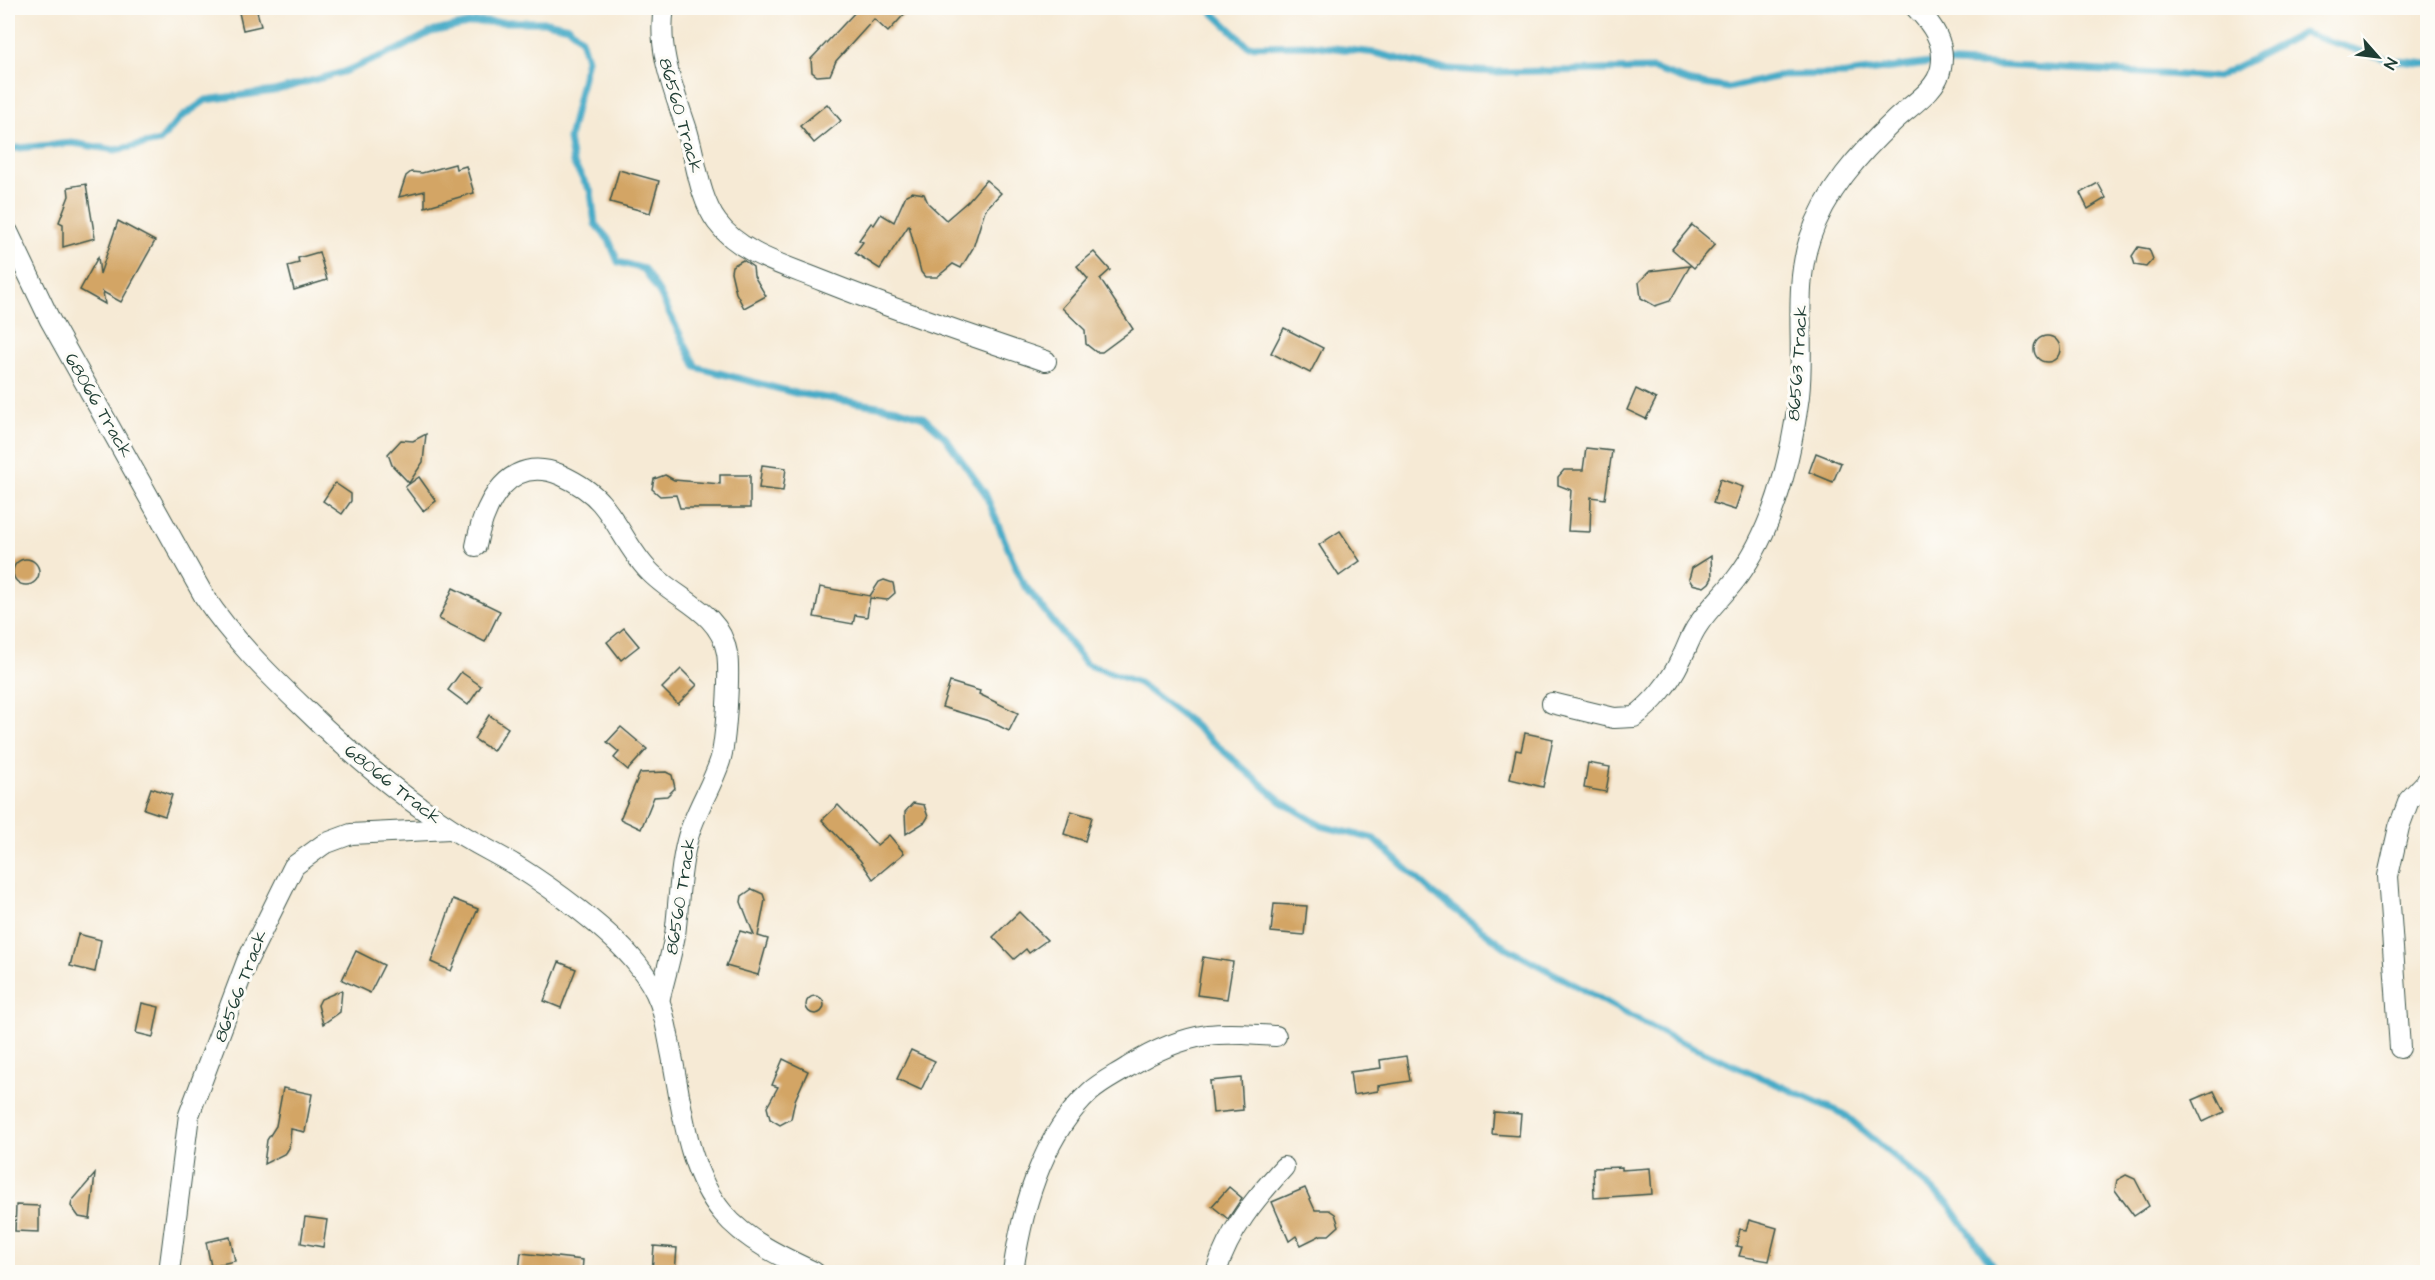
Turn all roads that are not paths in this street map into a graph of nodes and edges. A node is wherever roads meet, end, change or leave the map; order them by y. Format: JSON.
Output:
{"nodes":[{"id":1,"x":664,"y":8,"type":"edge"},
{"id":2,"x":1916,"y":8,"type":"edge"},
{"id":3,"x":8,"y":232,"type":"edge"},
{"id":4,"x":1046,"y":361,"type":"dead end"},
{"id":5,"x":476,"y":546,"type":"dead end"},
{"id":6,"x":1552,"y":704,"type":"dead end"},
{"id":7,"x":2427,"y":780,"type":"edge"},
{"id":8,"x":450,"y":829,"type":"junction"},
{"id":9,"x":660,"y":997,"type":"junction"},
{"id":10,"x":1276,"y":1036,"type":"dead end"},
{"id":11,"x":2400,"y":1048,"type":"dead end"},
{"id":12,"x":1284,"y":1167,"type":"dead end"},
{"id":13,"x":169,"y":1272,"type":"edge"},
{"id":14,"x":814,"y":1272,"type":"edge"},
{"id":15,"x":1013,"y":1272,"type":"edge"},
{"id":16,"x":1216,"y":1272,"type":"edge"}],
"edges":[{"from":1,"to":4,"type":"street","name":"86560 Track"},
{"from":2,"to":6,"type":"street","name":"86563 Track"},
{"from":3,"to":8,"type":"street","name":"68066 Track"},
{"from":5,"to":9,"type":"street","name":"86560 Track"},
{"from":7,"to":11,"type":"street"},
{"from":8,"to":9,"type":"street","name":"68066 Track"},
{"from":8,"to":13,"type":"street","name":"86566 Track"},
{"from":9,"to":14,"type":"street","name":"68066 Track"},
{"from":10,"to":15,"type":"street"},
{"from":12,"to":16,"type":"street"}]}
